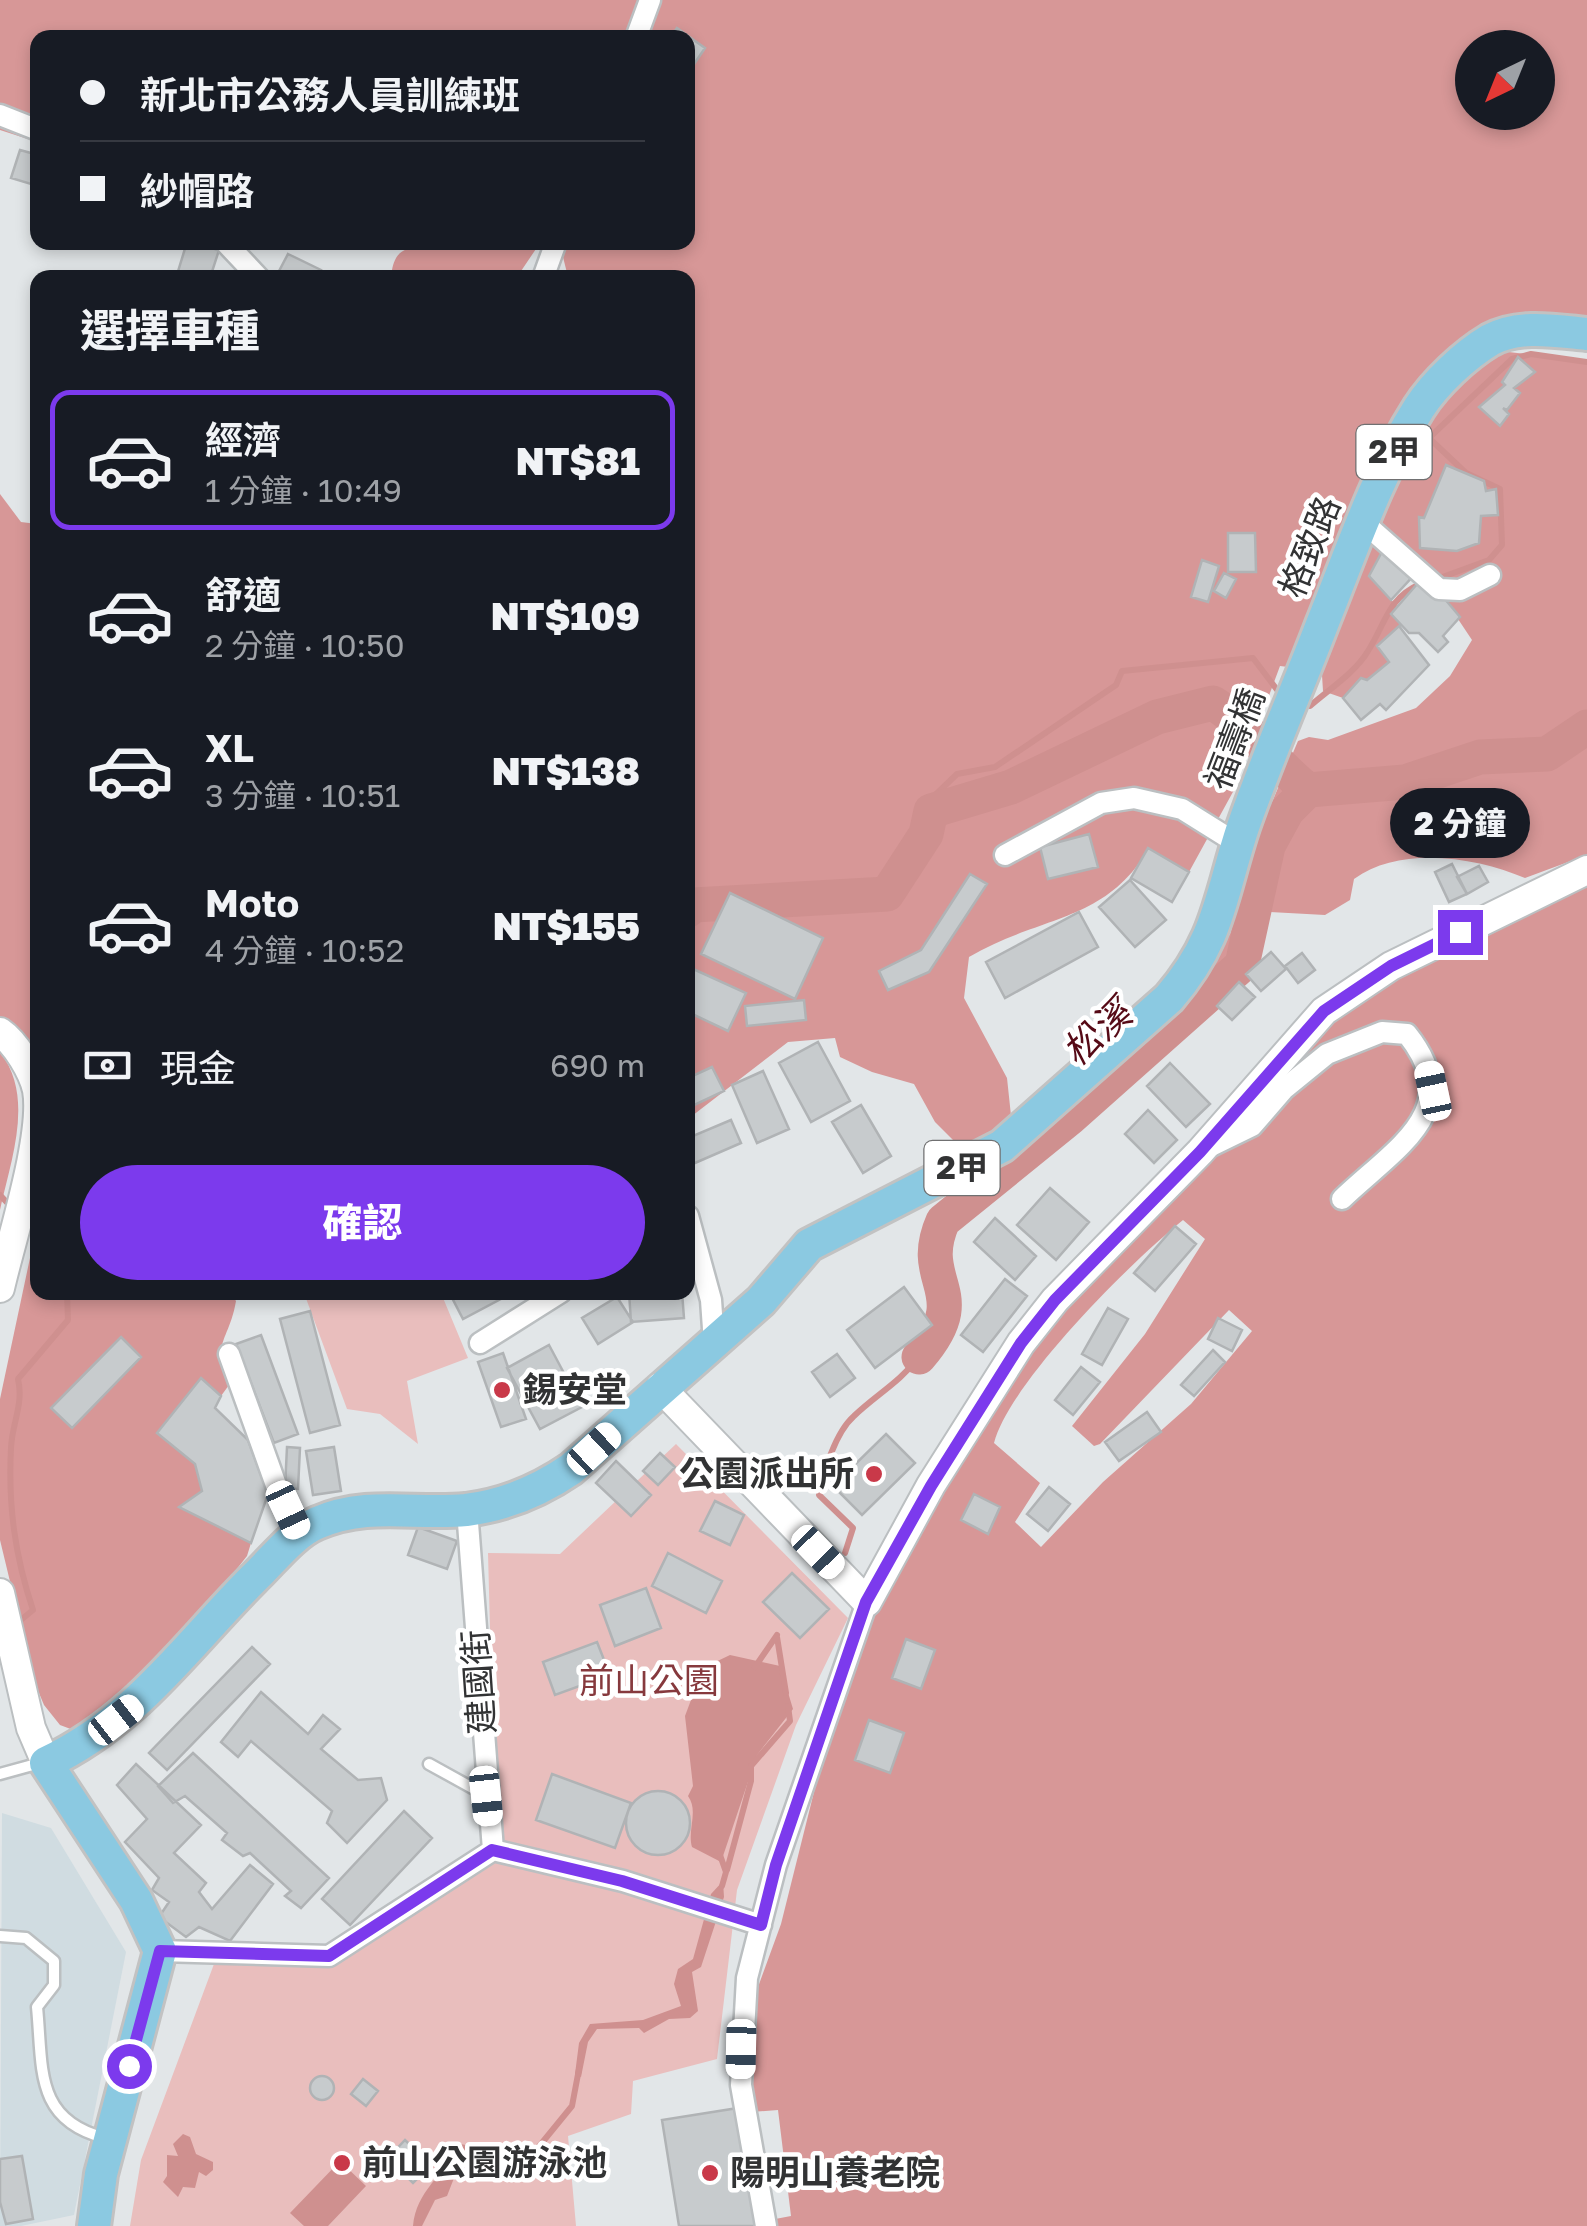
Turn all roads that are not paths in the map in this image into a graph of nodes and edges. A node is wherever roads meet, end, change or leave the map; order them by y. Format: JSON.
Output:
{"nodes":[{"id":1,"x":650,"y":0,"type":"edge"},
{"id":2,"x":639,"y":30,"type":"edge"},
{"id":3,"x":0,"y":115,"type":"edge"},
{"id":4,"x":30,"y":127,"type":"edge"},
{"id":5,"x":233,"y":250,"type":"edge"},
{"id":6,"x":251,"y":270,"type":"edge"},
{"id":7,"x":1587,"y":334,"type":"edge"},
{"id":8,"x":1363,"y":522,"type":"junction"},
{"id":9,"x":1490,"y":575,"type":"dead end"},
{"id":10,"x":1300,"y":680,"type":"joint"},
{"id":11,"x":1241,"y":836,"type":"junction"},
{"id":12,"x":1005,"y":856,"type":"dead end"},
{"id":13,"x":1587,"y":870,"type":"edge"},
{"id":14,"x":0,"y":1032,"type":"edge"},
{"id":15,"x":30,"y":1074,"type":"edge"},
{"id":16,"x":1200,"y":1152,"type":"junction"},
{"id":17,"x":30,"y":1155,"type":"edge"},
{"id":18,"x":1342,"y":1199,"type":"dead end"},
{"id":19,"x":695,"y":1242,"type":"edge"},
{"id":20,"x":0,"y":1288,"type":"edge"},
{"id":21,"x":548,"y":1300,"type":"edge"},
{"id":22,"x":480,"y":1343,"type":"dead end"},
{"id":23,"x":714,"y":1343,"type":"junction"},
{"id":24,"x":229,"y":1354,"type":"dead end"},
{"id":25,"x":660,"y":1387,"type":"junction"},
{"id":26,"x":467,"y":1510,"type":"junction"},
{"id":27,"x":299,"y":1534,"type":"junction"},
{"id":28,"x":0,"y":1594,"type":"edge"},
{"id":29,"x":866,"y":1602,"type":"junction"},
{"id":30,"x":46,"y":1762,"type":"junction"},
{"id":31,"x":429,"y":1764,"type":"dead end"},
{"id":32,"x":0,"y":1774,"type":"edge"},
{"id":33,"x":486,"y":1796,"type":"junction"},
{"id":34,"x":492,"y":1850,"type":"junction"},
{"id":35,"x":761,"y":1925,"type":"junction"},
{"id":36,"x":0,"y":1936,"type":"edge"},
{"id":37,"x":160,"y":1951,"type":"junction"},
{"id":38,"x":110,"y":2139,"type":"junction"},
{"id":39,"x":94,"y":2225,"type":"edge"},
{"id":40,"x":84,"y":2226,"type":"edge"},
{"id":41,"x":766,"y":2226,"type":"edge"}],
"edges":[{"from":1,"to":2,"type":"street"},
{"from":3,"to":4,"type":"street"},
{"from":5,"to":6,"type":"street"},
{"from":7,"to":8,"type":"main road","name":"格致路","number":"2甲"},
{"from":8,"to":9,"type":"street"},
{"from":8,"to":10,"type":"main road","name":"格致路","number":"2甲"},
{"from":10,"to":11,"type":"main road","name":"福壽橋","number":"2甲"},
{"from":11,"to":12,"type":"street"},
{"from":11,"to":23,"type":"main road","number":"2甲"},
{"from":13,"to":16,"type":"street"},
{"from":14,"to":15,"type":"street"},
{"from":16,"to":18,"type":"street"},
{"from":16,"to":29,"type":"street"},
{"from":17,"to":20,"type":"street"},
{"from":19,"to":23,"type":"street"},
{"from":21,"to":22,"type":"street"},
{"from":23,"to":25,"type":"main road","number":"2甲"},
{"from":24,"to":27,"type":"street"},
{"from":25,"to":26,"type":"main road","number":"2甲"},
{"from":25,"to":29,"type":"street"},
{"from":26,"to":27,"type":"main road","number":"2甲"},
{"from":26,"to":33,"type":"street","name":"建國街"},
{"from":27,"to":30,"type":"main road","number":"2甲"},
{"from":28,"to":30,"type":"street"},
{"from":29,"to":35,"type":"street"},
{"from":30,"to":32,"type":"lane"},
{"from":30,"to":37,"type":"main road"},
{"from":31,"to":33,"type":"lane"},
{"from":33,"to":34,"type":"street","name":"建國街"},
{"from":34,"to":35,"type":"street"},
{"from":34,"to":37,"type":"street"},
{"from":35,"to":41,"type":"street"},
{"from":36,"to":38,"type":"lane"},
{"from":37,"to":38,"type":"main road"},
{"from":38,"to":39,"type":"main road"},
{"from":39,"to":40,"type":"lane"}]}
